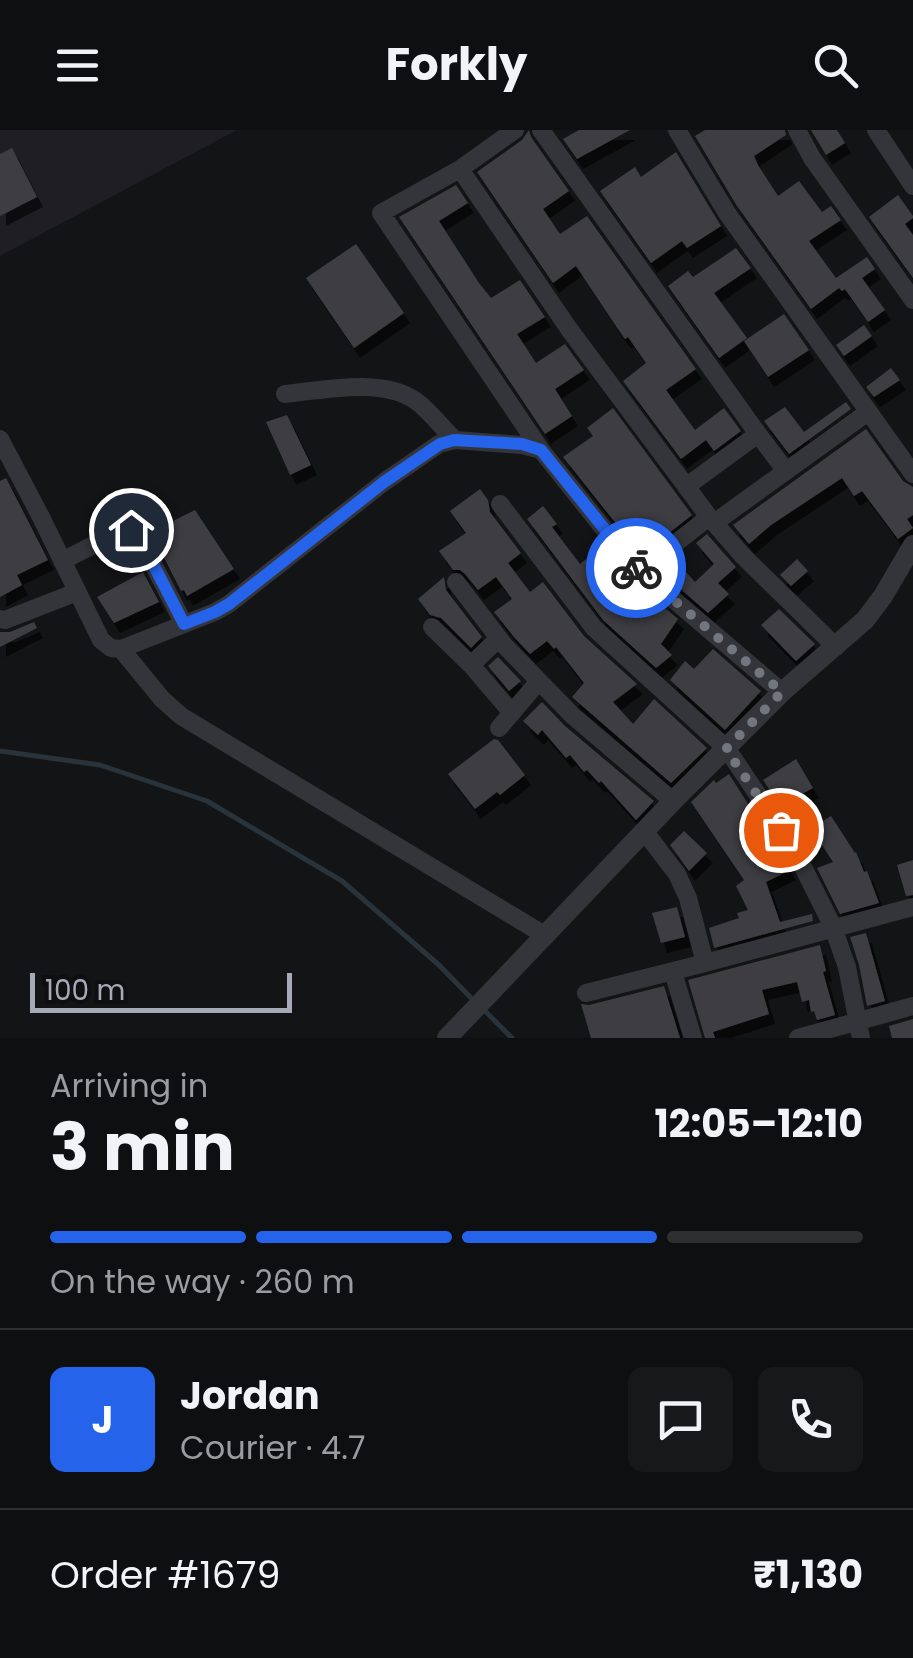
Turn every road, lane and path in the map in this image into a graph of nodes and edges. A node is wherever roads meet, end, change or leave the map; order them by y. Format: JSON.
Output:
{"nodes":[{"id":1,"x":515,"y":130,"type":"edge"},
{"id":2,"x":542,"y":130,"type":"edge"},
{"id":3,"x":677,"y":130,"type":"edge"},
{"id":4,"x":796,"y":130,"type":"edge"},
{"id":5,"x":876,"y":130,"type":"edge"},
{"id":6,"x":460,"y":169,"type":"junction"},
{"id":7,"x":913,"y":186,"type":"edge"},
{"id":8,"x":913,"y":300,"type":"edge"},
{"id":9,"x":285,"y":394,"type":"dead end"},
{"id":10,"x":868,"y":412,"type":"junction"},
{"id":11,"x":758,"y":434,"type":"junction"},
{"id":12,"x":0,"y":439,"type":"edge"},
{"id":13,"x":454,"y":440,"type":"junction"},
{"id":14,"x":541,"y":450,"type":"junction"},
{"id":15,"x":786,"y":470,"type":"junction"},
{"id":16,"x":913,"y":474,"type":"edge"},
{"id":17,"x":687,"y":486,"type":"junction"},
{"id":18,"x":500,"y":504,"type":"dead end"},
{"id":19,"x":712,"y":520,"type":"junction"},
{"id":20,"x":913,"y":545,"type":"edge"},
{"id":21,"x":62,"y":561,"type":"junction"},
{"id":22,"x":640,"y":571,"type":"junction"},
{"id":23,"x":456,"y":582,"type":"dead end"},
{"id":24,"x":77,"y":592,"type":"junction"},
{"id":25,"x":0,"y":619,"type":"edge"},
{"id":26,"x":184,"y":624,"type":"junction"},
{"id":27,"x":432,"y":627,"type":"dead end"},
{"id":28,"x":498,"y":638,"type":"junction"},
{"id":29,"x":121,"y":648,"type":"junction"},
{"id":30,"x":836,"y":648,"type":"junction"},
{"id":31,"x":471,"y":665,"type":"junction"},
{"id":32,"x":539,"y":681,"type":"junction"},
{"id":33,"x":782,"y":692,"type":"junction"},
{"id":34,"x":512,"y":713,"type":"junction"},
{"id":35,"x":499,"y":728,"type":"dead end"},
{"id":36,"x":726,"y":749,"type":"junction"},
{"id":37,"x":673,"y":801,"type":"junction"},
{"id":38,"x":645,"y":832,"type":"junction"},
{"id":39,"x":913,"y":907,"type":"edge"},
{"id":40,"x":833,"y":927,"type":"junction"},
{"id":41,"x":546,"y":936,"type":"junction"},
{"id":42,"x":705,"y":964,"type":"junction"},
{"id":43,"x":673,"y":972,"type":"junction"},
{"id":44,"x":586,"y":993,"type":"dead end"},
{"id":45,"x":913,"y":1006,"type":"edge"},
{"id":46,"x":860,"y":1030,"type":"edge"},
{"id":47,"x":447,"y":1038,"type":"edge"},
{"id":48,"x":693,"y":1038,"type":"edge"},
{"id":49,"x":798,"y":1038,"type":"edge"}],
"edges":[{"from":1,"to":6,"type":"street"},
{"from":2,"to":11,"type":"street"},
{"from":3,"to":10,"type":"street"},
{"from":4,"to":8,"type":"street"},
{"from":5,"to":7,"type":"street"},
{"from":6,"to":14,"type":"street"},
{"from":6,"to":17,"type":"street"},
{"from":9,"to":13,"type":"street"},
{"from":10,"to":15,"type":"street"},
{"from":10,"to":16,"type":"street"},
{"from":11,"to":15,"type":"street"},
{"from":11,"to":17,"type":"street"},
{"from":12,"to":21,"type":"street"},
{"from":13,"to":14,"type":"street"},
{"from":13,"to":26,"type":"street"},
{"from":14,"to":22,"type":"street"},
{"from":15,"to":19,"type":"street"},
{"from":17,"to":19,"type":"street"},
{"from":18,"to":36,"type":"street"},
{"from":19,"to":22,"type":"street"},
{"from":19,"to":30,"type":"street"},
{"from":20,"to":30,"type":"street"},
{"from":21,"to":24,"type":"street"},
{"from":21,"to":26,"type":"street"},
{"from":22,"to":33,"type":"street"},
{"from":23,"to":28,"type":"street"},
{"from":24,"to":25,"type":"street"},
{"from":24,"to":29,"type":"street"},
{"from":26,"to":29,"type":"street"},
{"from":27,"to":31,"type":"street"},
{"from":28,"to":31,"type":"street"},
{"from":28,"to":32,"type":"street"},
{"from":29,"to":41,"type":"street"},
{"from":30,"to":33,"type":"street"},
{"from":31,"to":34,"type":"street"},
{"from":32,"to":34,"type":"street"},
{"from":32,"to":37,"type":"street"},
{"from":33,"to":36,"type":"street"},
{"from":34,"to":35,"type":"street"},
{"from":36,"to":37,"type":"street"},
{"from":36,"to":40,"type":"street"},
{"from":37,"to":38,"type":"street"},
{"from":38,"to":41,"type":"street"},
{"from":38,"to":42,"type":"street"},
{"from":39,"to":40,"type":"street"},
{"from":40,"to":42,"type":"street"},
{"from":40,"to":46,"type":"street"},
{"from":41,"to":47,"type":"street"},
{"from":42,"to":43,"type":"street"},
{"from":43,"to":44,"type":"street"},
{"from":43,"to":48,"type":"street"},
{"from":45,"to":46,"type":"street"},
{"from":46,"to":49,"type":"street"}]}
